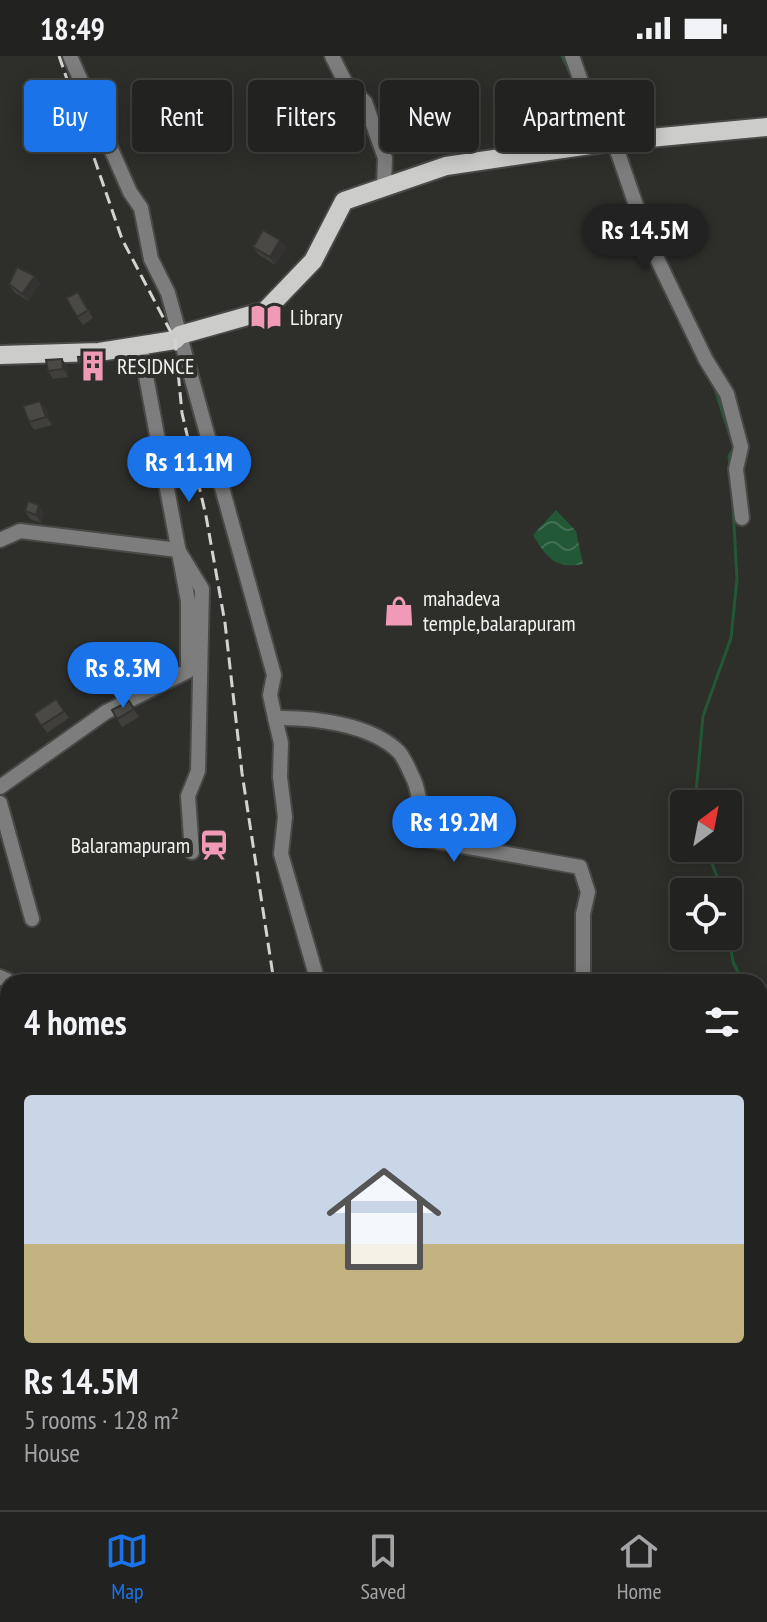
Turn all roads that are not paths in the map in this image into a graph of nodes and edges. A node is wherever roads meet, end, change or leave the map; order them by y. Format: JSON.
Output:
{"nodes":[{"id":1,"x":70,"y":56,"type":"edge"},
{"id":2,"x":332,"y":56,"type":"edge"},
{"id":3,"x":572,"y":56,"type":"edge"},
{"id":4,"x":581,"y":80,"type":"edge"},
{"id":5,"x":767,"y":127,"type":"edge"},
{"id":6,"x":654,"y":138,"type":"edge"},
{"id":7,"x":542,"y":152,"type":"edge"},
{"id":8,"x":618,"y":152,"type":"edge"},
{"id":9,"x":384,"y":187,"type":"junction"},
{"id":10,"x":180,"y":335,"type":"junction"},
{"id":11,"x":140,"y":344,"type":"junction"},
{"id":12,"x":0,"y":355,"type":"edge"},
{"id":13,"x":742,"y":518,"type":"dead end"},
{"id":14,"x":0,"y":540,"type":"edge"},
{"id":15,"x":178,"y":550,"type":"junction"},
{"id":16,"x":275,"y":718,"type":"junction"},
{"id":17,"x":0,"y":787,"type":"edge"},
{"id":18,"x":0,"y":803,"type":"edge"},
{"id":19,"x":192,"y":852,"type":"dead end"},
{"id":20,"x":32,"y":919,"type":"dead end"},
{"id":21,"x":316,"y":974,"type":"edge"},
{"id":22,"x":583,"y":974,"type":"edge"}],
"edges":[{"from":1,"to":10,"type":"street"},
{"from":2,"to":9,"type":"street"},
{"from":3,"to":4,"type":"street"},
{"from":5,"to":6,"type":"main road"},
{"from":7,"to":9,"type":"main road"},
{"from":8,"to":13,"type":"street"},
{"from":9,"to":10,"type":"main road"},
{"from":10,"to":11,"type":"main road"},
{"from":10,"to":16,"type":"street"},
{"from":11,"to":12,"type":"main road"},
{"from":11,"to":15,"type":"street"},
{"from":14,"to":15,"type":"street"},
{"from":15,"to":17,"type":"street"},
{"from":15,"to":19,"type":"street"},
{"from":16,"to":21,"type":"street"},
{"from":16,"to":22,"type":"street"},
{"from":18,"to":20,"type":"street"}]}
